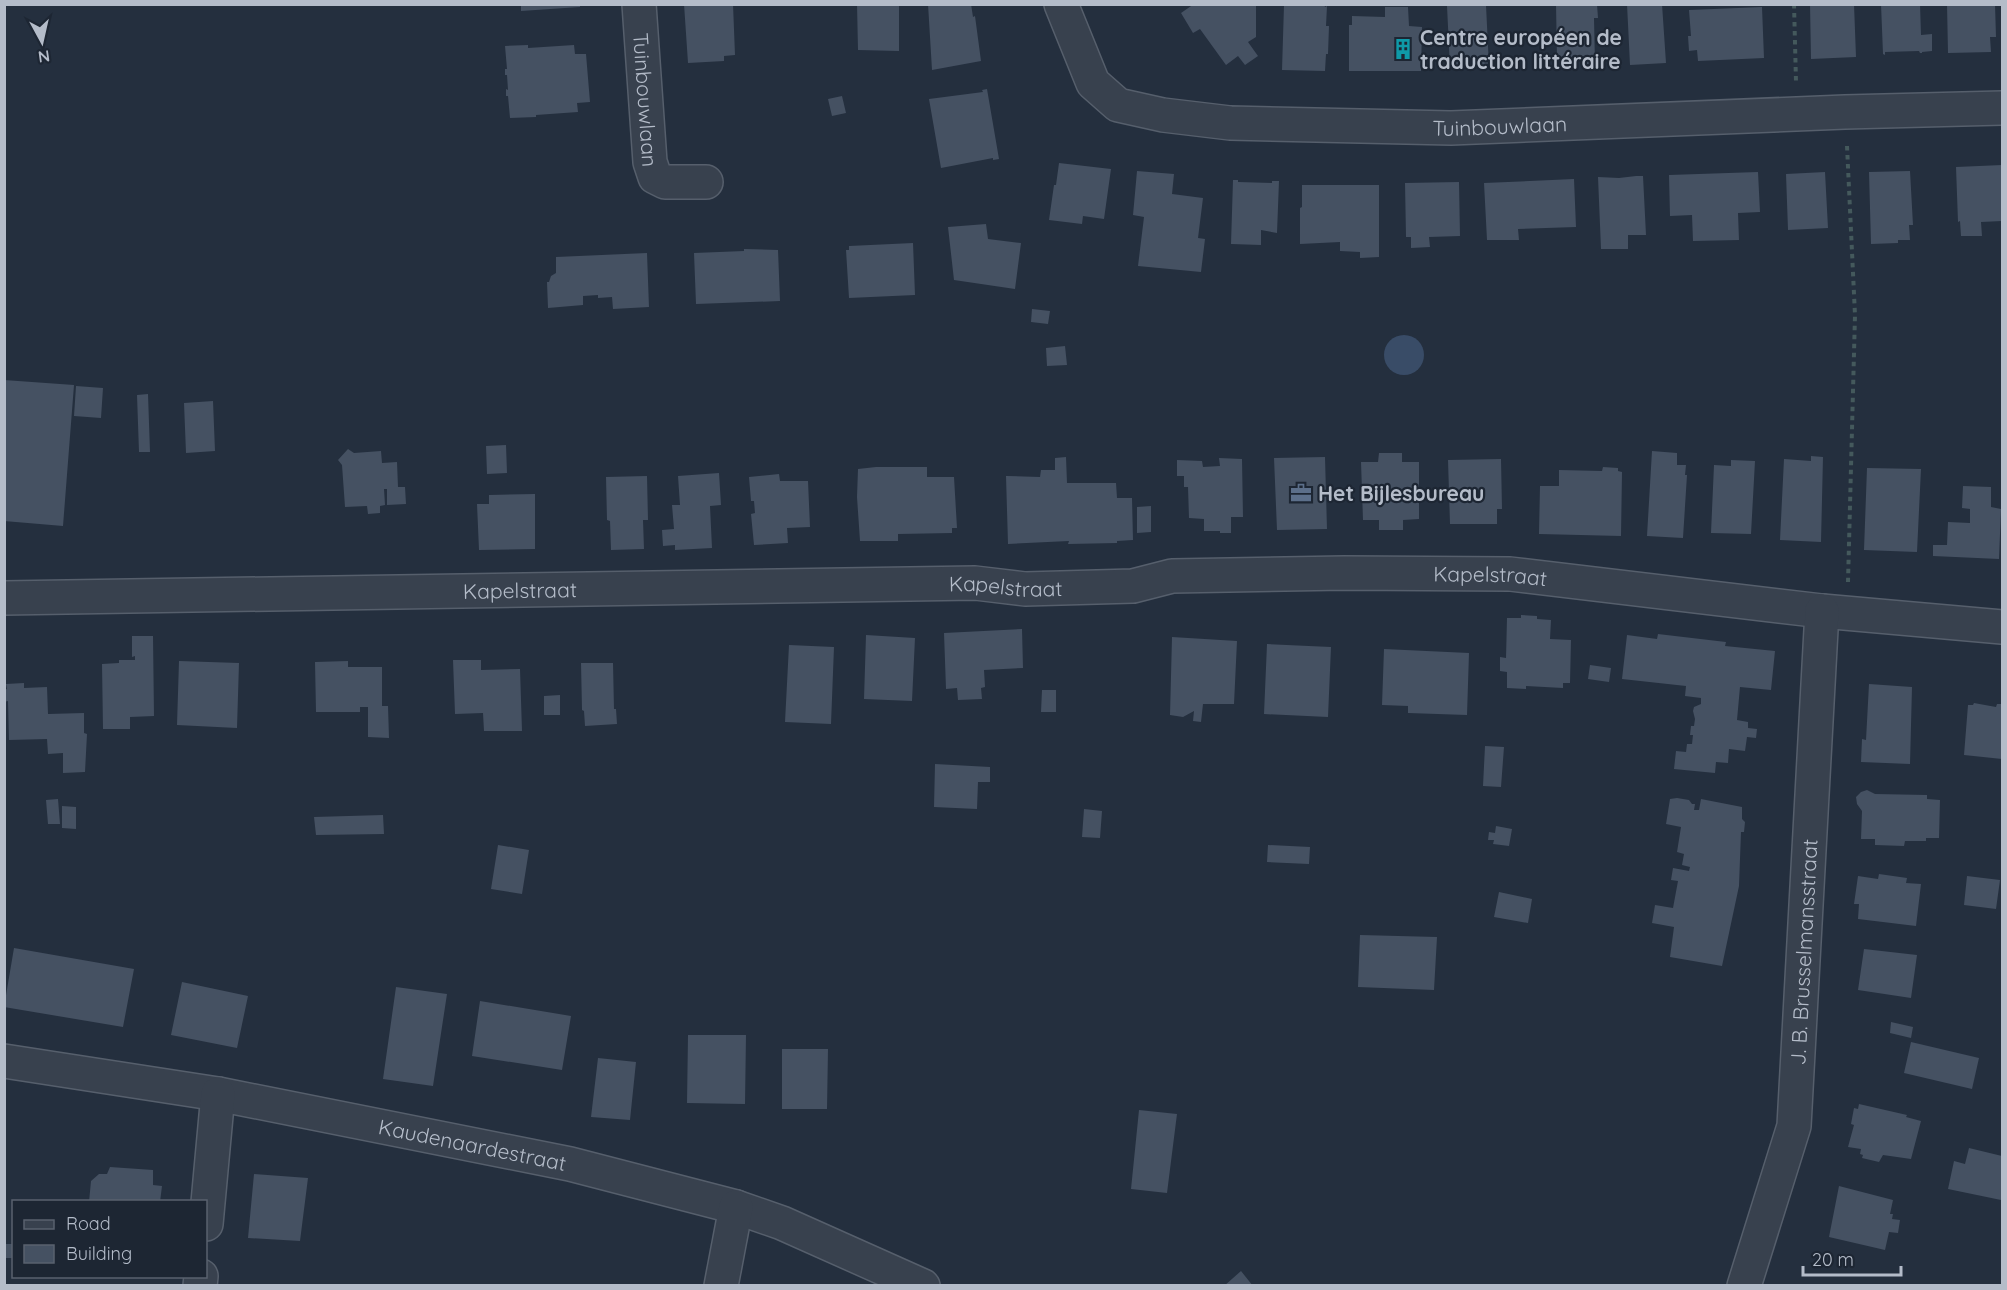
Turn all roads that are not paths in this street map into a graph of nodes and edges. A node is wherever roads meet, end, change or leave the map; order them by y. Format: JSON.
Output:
{"nodes":[{"id":1,"x":639,"y":4,"type":"edge"},
{"id":2,"x":1061,"y":4,"type":"edge"},
{"id":3,"x":2002,"y":108,"type":"edge"},
{"id":4,"x":706,"y":182,"type":"dead end"},
{"id":5,"x":4,"y":598,"type":"edge"},
{"id":6,"x":1834,"y":612,"type":"junction"},
{"id":7,"x":2002,"y":627,"type":"edge"},
{"id":8,"x":4,"y":1061,"type":"edge"},
{"id":9,"x":218,"y":1094,"type":"junction"},
{"id":10,"x":736,"y":1207,"type":"junction"},
{"id":11,"x":207,"y":1213,"type":"edge"},
{"id":12,"x":721,"y":1286,"type":"edge"},
{"id":13,"x":923,"y":1286,"type":"edge"},
{"id":14,"x":1744,"y":1286,"type":"edge"}],
"edges":[{"from":1,"to":4,"type":"street","name":"Tuinbouwlaan"},
{"from":2,"to":3,"type":"street","name":"Tuinbouwlaan"},
{"from":5,"to":6,"type":"street","name":"Kapelstraat"},
{"from":6,"to":7,"type":"street","name":"Kapelstraat"},
{"from":6,"to":14,"type":"street","name":"J. B. Brusselmansstraat"},
{"from":8,"to":9,"type":"street","name":"Kaudenaardestraat"},
{"from":9,"to":10,"type":"street","name":"Kaudenaardestraat"},
{"from":9,"to":11,"type":"street"},
{"from":10,"to":12,"type":"street"},
{"from":10,"to":13,"type":"street","name":"Kaudenaardestraat"}]}
